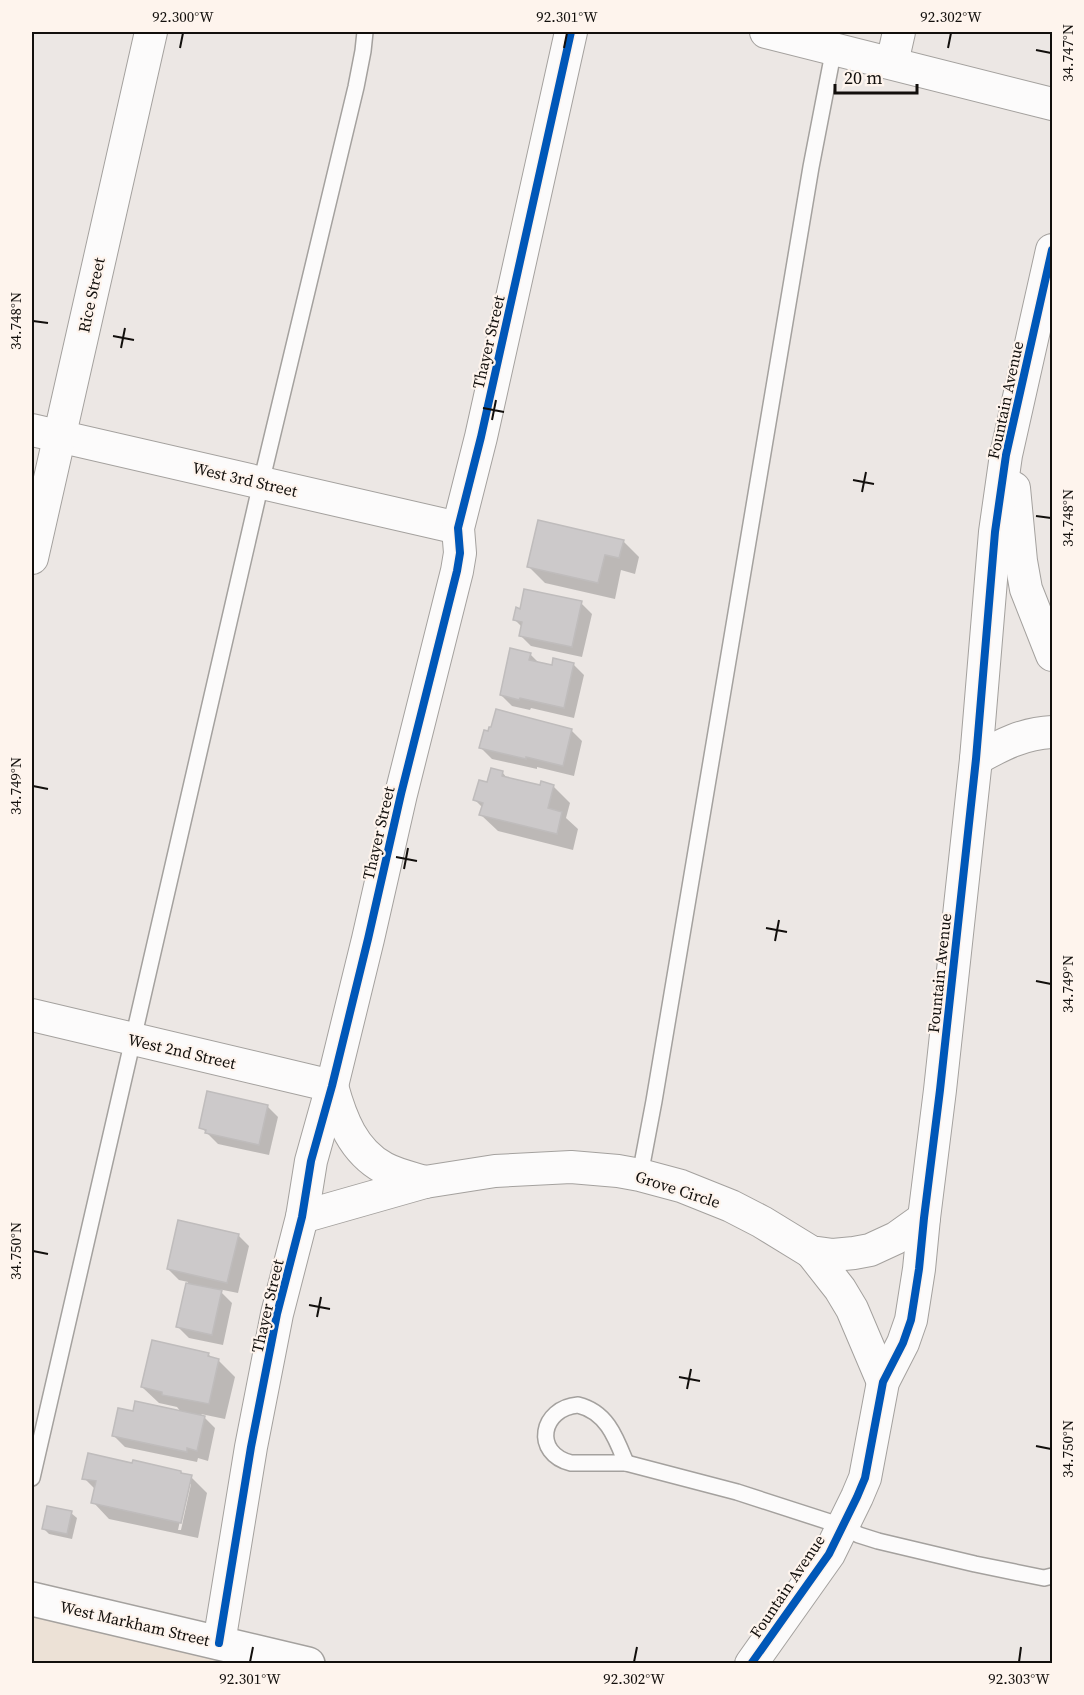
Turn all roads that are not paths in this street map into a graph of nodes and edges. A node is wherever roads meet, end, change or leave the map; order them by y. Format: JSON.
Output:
{"nodes":[{"id":1,"x":151,"y":32,"type":"edge"},
{"id":2,"x":364,"y":32,"type":"edge"},
{"id":3,"x":571,"y":32,"type":"edge"},
{"id":4,"x":766,"y":32,"type":"edge"},
{"id":5,"x":899,"y":32,"type":"edge"},
{"id":6,"x":834,"y":48,"type":"junction"},
{"id":7,"x":892,"y":63,"type":"junction"},
{"id":8,"x":1053,"y":104,"type":"edge"},
{"id":9,"x":1053,"y":250,"type":"edge"},
{"id":10,"x":46,"y":433,"type":"edge"},
{"id":11,"x":1006,"y":455,"type":"junction"},
{"id":12,"x":261,"y":483,"type":"junction"},
{"id":13,"x":458,"y":528,"type":"junction"},
{"id":14,"x":32,"y":558,"type":"edge"},
{"id":15,"x":1053,"y":655,"type":"edge"},
{"id":16,"x":1053,"y":732,"type":"edge"},
{"id":17,"x":976,"y":759,"type":"junction"},
{"id":18,"x":32,"y":1016,"type":"edge"},
{"id":19,"x":134,"y":1040,"type":"junction"},
{"id":20,"x":332,"y":1086,"type":"junction"},
{"id":21,"x":640,"y":1175,"type":"junction"},
{"id":22,"x":425,"y":1182,"type":"junction"},
{"id":23,"x":302,"y":1216,"type":"junction"},
{"id":24,"x":924,"y":1218,"type":"junction"},
{"id":25,"x":811,"y":1252,"type":"junction"},
{"id":26,"x":883,"y":1382,"type":"junction"},
{"id":27,"x":626,"y":1463,"type":"junction"},
{"id":28,"x":32,"y":1478,"type":"edge"},
{"id":29,"x":842,"y":1526,"type":"junction"},
{"id":30,"x":1053,"y":1576,"type":"edge"},
{"id":31,"x":32,"y":1599,"type":"edge"},
{"id":32,"x":219,"y":1642,"type":"junction"},
{"id":33,"x":308,"y":1664,"type":"edge"},
{"id":34,"x":751,"y":1664,"type":"edge"}],
"edges":[{"from":1,"to":10,"type":"street","name":"Rice Street"},
{"from":2,"to":12,"type":"lane"},
{"from":3,"to":13,"type":"street","name":"Thayer Street"},
{"from":4,"to":6,"type":"street"},
{"from":5,"to":7,"type":"street"},
{"from":6,"to":7,"type":"street"},
{"from":6,"to":21,"type":"lane"},
{"from":7,"to":8,"type":"street"},
{"from":9,"to":11,"type":"street","name":"Fountain Avenue"},
{"from":10,"to":12,"type":"street","name":"West 3rd Street"},
{"from":10,"to":14,"type":"street","name":"Rice Street"},
{"from":11,"to":15,"type":"street"},
{"from":11,"to":17,"type":"street","name":"Fountain Avenue"},
{"from":12,"to":13,"type":"street","name":"West 3rd Street"},
{"from":12,"to":19,"type":"lane"},
{"from":13,"to":20,"type":"street","name":"Thayer Street"},
{"from":16,"to":17,"type":"street"},
{"from":17,"to":24,"type":"street","name":"Fountain Avenue"},
{"from":18,"to":19,"type":"street","name":"West 2nd Street"},
{"from":19,"to":20,"type":"street","name":"West 2nd Street"},
{"from":19,"to":28,"type":"lane"},
{"from":20,"to":22,"type":"street","name":"Grove Circle"},
{"from":20,"to":23,"type":"street","name":"Thayer Street"},
{"from":21,"to":22,"type":"street","name":"Grove Circle"},
{"from":21,"to":25,"type":"street","name":"Grove Circle"},
{"from":22,"to":23,"type":"street","name":"Grove Circle"},
{"from":23,"to":32,"type":"street","name":"Thayer Street"},
{"from":24,"to":25,"type":"street","name":"Grove Circle"},
{"from":24,"to":26,"type":"street","name":"Fountain Avenue"},
{"from":25,"to":26,"type":"street","name":"Grove Circle"},
{"from":26,"to":29,"type":"street","name":"Fountain Avenue"},
{"from":27,"to":27,"type":"lane"},
{"from":27,"to":29,"type":"lane"},
{"from":29,"to":30,"type":"lane"},
{"from":29,"to":34,"type":"street","name":"Fountain Avenue"},
{"from":31,"to":32,"type":"main road","name":"West Markham Street"},
{"from":32,"to":33,"type":"main road","name":"West Markham Street"}]}
